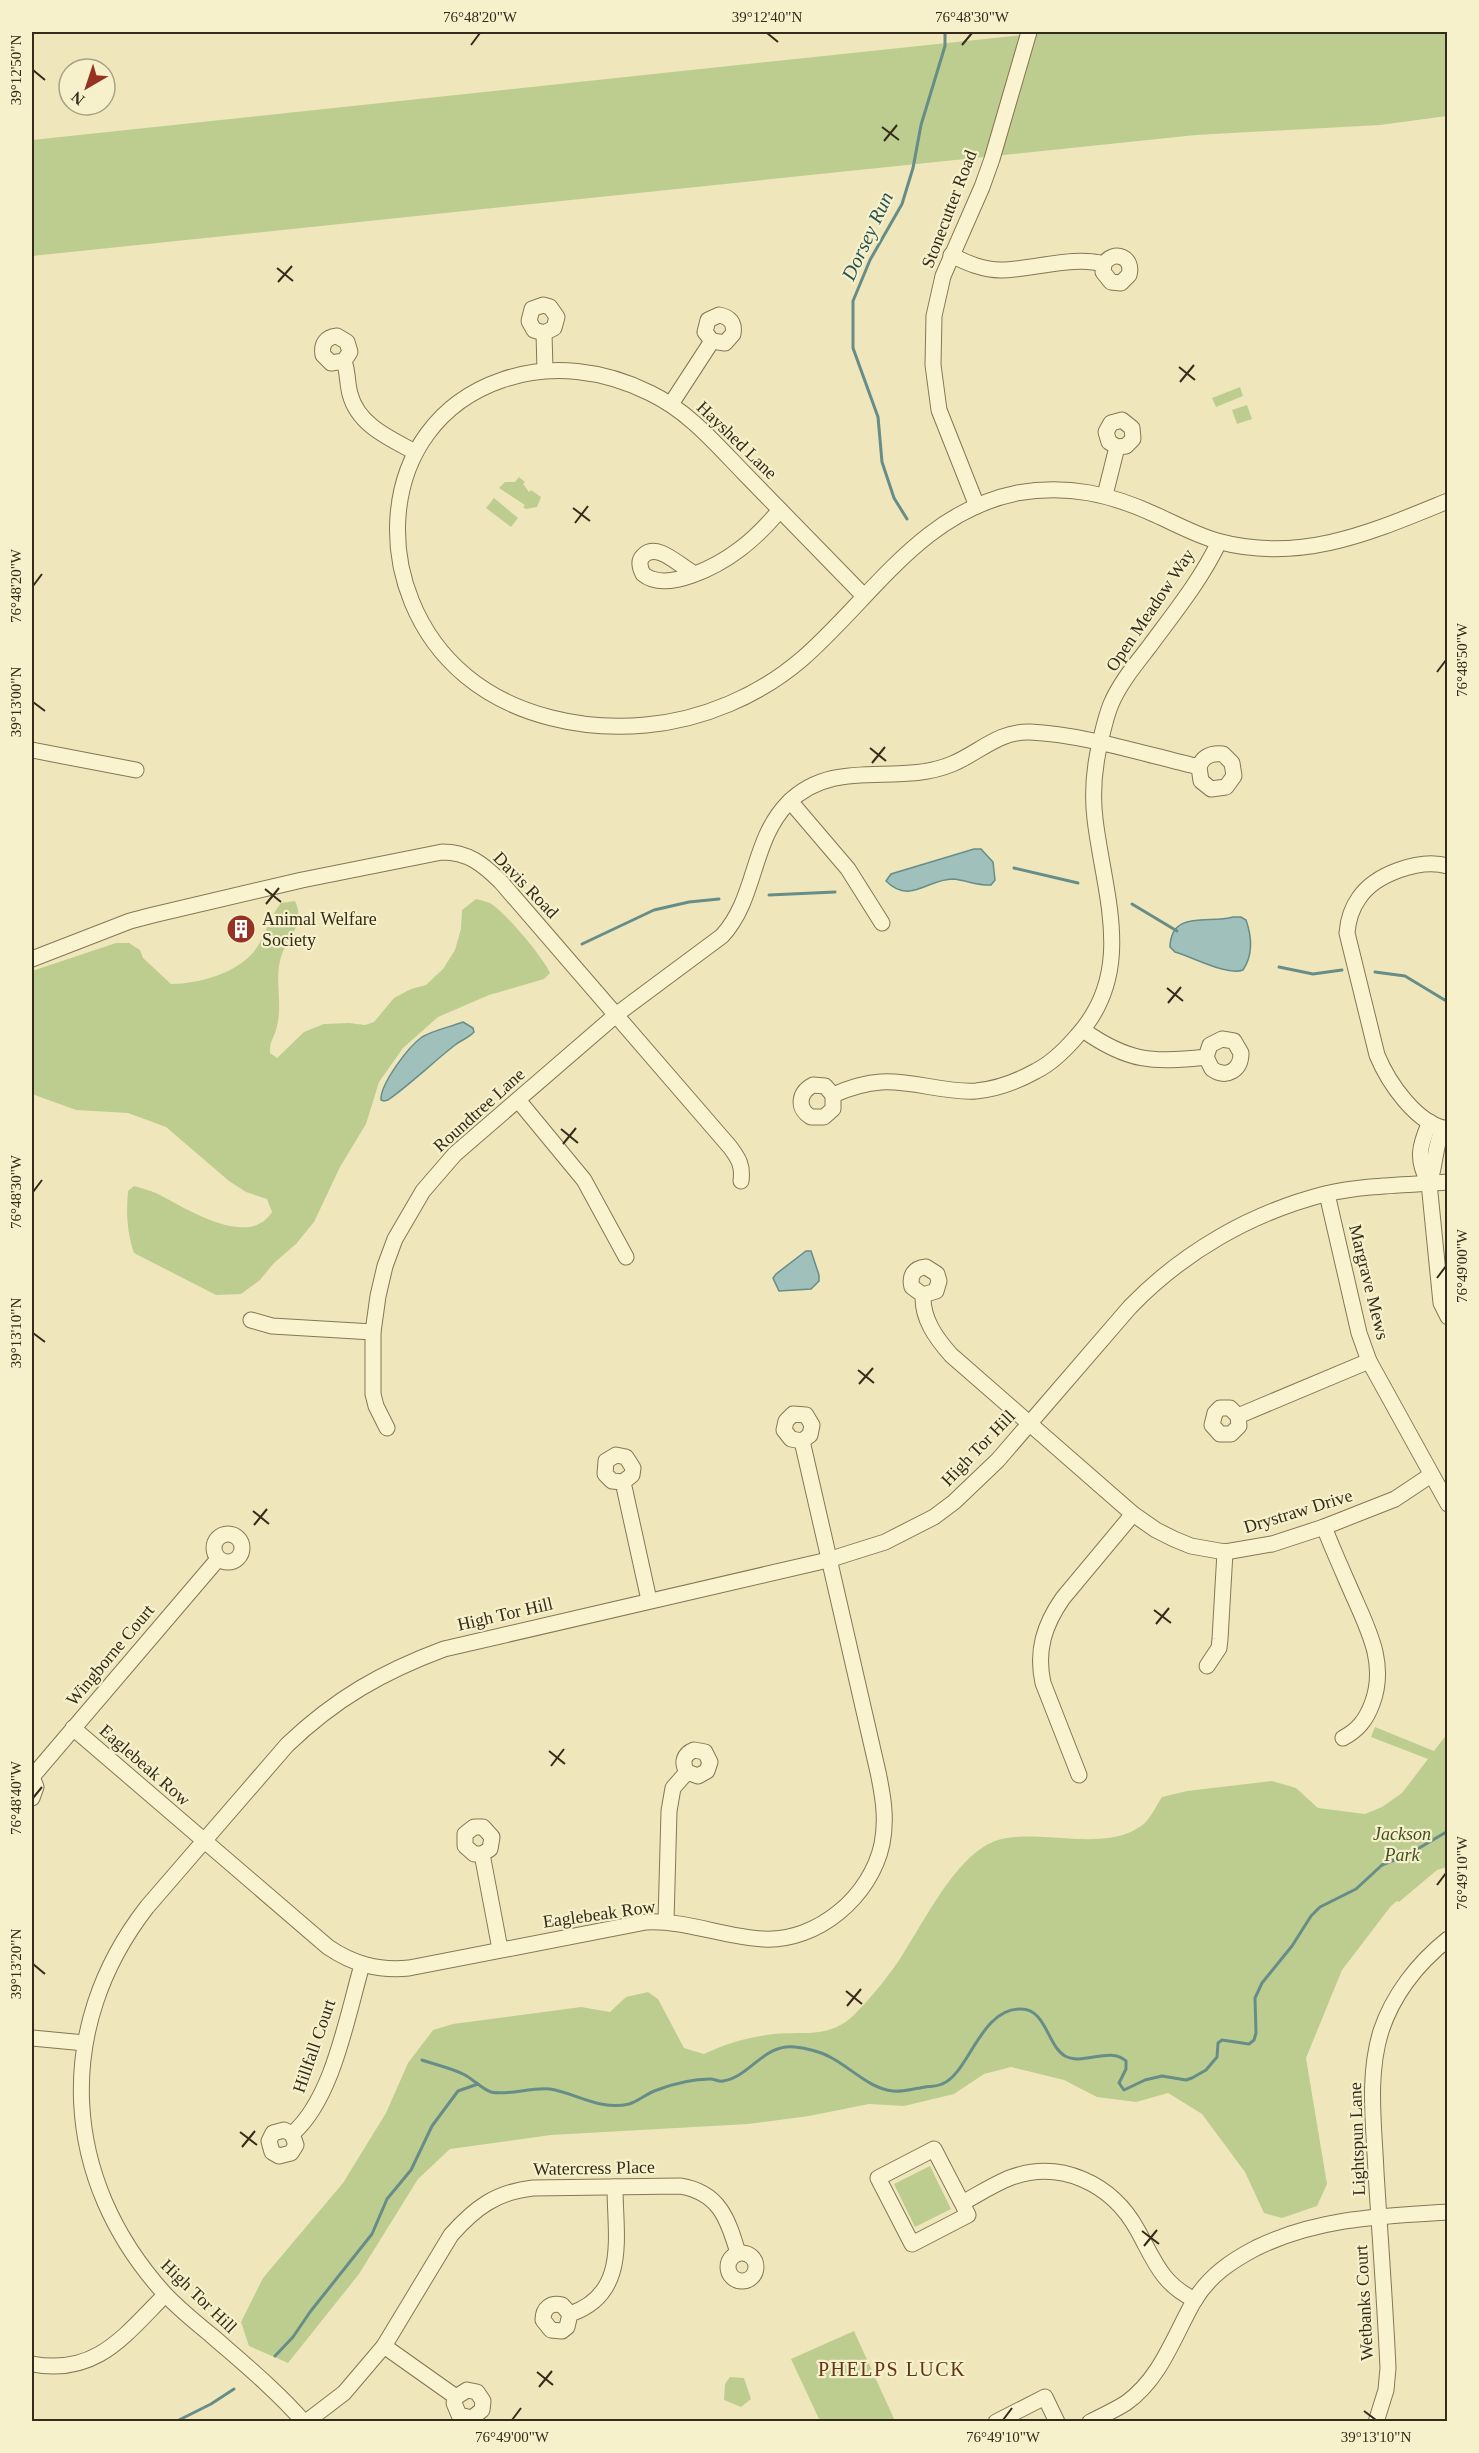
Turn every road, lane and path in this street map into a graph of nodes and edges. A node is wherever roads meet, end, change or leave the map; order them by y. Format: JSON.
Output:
{"nodes":[{"id":1,"x":1029,"y":32,"type":"edge"},
{"id":2,"x":951,"y":255,"type":"junction"},
{"id":3,"x":1104,"y":264,"type":"dead end"},
{"id":4,"x":544,"y":333,"type":"dead end"},
{"id":5,"x":712,"y":341,"type":"dead end"},
{"id":6,"x":344,"y":361,"type":"dead end"},
{"id":7,"x":545,"y":370,"type":"junction"},
{"id":8,"x":671,"y":404,"type":"junction"},
{"id":9,"x":1117,"y":447,"type":"dead end"},
{"id":10,"x":415,"y":452,"type":"junction"},
{"id":11,"x":1105,"y":495,"type":"junction"},
{"id":12,"x":1448,"y":501,"type":"edge"},
{"id":13,"x":977,"y":506,"type":"junction"},
{"id":14,"x":780,"y":510,"type":"junction"},
{"id":15,"x":1219,"y":542,"type":"junction"},
{"id":16,"x":693,"y":573,"type":"dead end"},
{"id":17,"x":864,"y":596,"type":"junction"},
{"id":18,"x":1099,"y":744,"type":"junction"},
{"id":19,"x":32,"y":750,"type":"edge"},
{"id":20,"x":1198,"y":767,"type":"dead end"},
{"id":21,"x":136,"y":770,"type":"dead end"},
{"id":22,"x":790,"y":801,"type":"junction"},
{"id":23,"x":1448,"y":866,"type":"edge"},
{"id":24,"x":882,"y":923,"type":"dead end"},
{"id":25,"x":32,"y":959,"type":"edge"},
{"id":26,"x":617,"y":1014,"type":"junction"},
{"id":27,"x":1083,"y":1030,"type":"junction"},
{"id":28,"x":1206,"y":1058,"type":"dead end"},
{"id":29,"x":833,"y":1095,"type":"dead end"},
{"id":30,"x":518,"y":1100,"type":"junction"},
{"id":31,"x":1440,"y":1126,"type":"edge"},
{"id":32,"x":741,"y":1181,"type":"dead end"},
{"id":33,"x":1448,"y":1182,"type":"edge"},
{"id":34,"x":1429,"y":1184,"type":"junction"},
{"id":35,"x":1327,"y":1194,"type":"junction"},
{"id":36,"x":626,"y":1257,"type":"dead end"},
{"id":37,"x":923,"y":1295,"type":"dead end"},
{"id":38,"x":1448,"y":1317,"type":"edge"},
{"id":39,"x":251,"y":1320,"type":"dead end"},
{"id":40,"x":372,"y":1332,"type":"junction"},
{"id":41,"x":1369,"y":1361,"type":"junction"},
{"id":42,"x":1239,"y":1416,"type":"dead end"},
{"id":43,"x":1029,"y":1424,"type":"junction"},
{"id":44,"x":387,"y":1428,"type":"dead end"},
{"id":45,"x":802,"y":1441,"type":"dead end"},
{"id":46,"x":1431,"y":1475,"type":"junction"},
{"id":47,"x":623,"y":1482,"type":"dead end"},
{"id":48,"x":1448,"y":1504,"type":"edge"},
{"id":49,"x":1133,"y":1514,"type":"junction"},
{"id":50,"x":1324,"y":1527,"type":"junction"},
{"id":51,"x":1225,"y":1552,"type":"junction"},
{"id":52,"x":218,"y":1558,"type":"dead end"},
{"id":53,"x":828,"y":1560,"type":"junction"},
{"id":54,"x":649,"y":1600,"type":"junction"},
{"id":55,"x":1207,"y":1666,"type":"dead end"},
{"id":56,"x":73,"y":1728,"type":"junction"},
{"id":57,"x":1343,"y":1738,"type":"dead end"},
{"id":58,"x":687,"y":1772,"type":"dead end"},
{"id":59,"x":1079,"y":1775,"type":"dead end"},
{"id":60,"x":32,"y":1777,"type":"edge"},
{"id":61,"x":32,"y":1798,"type":"edge"},
{"id":62,"x":203,"y":1840,"type":"junction"},
{"id":63,"x":482,"y":1854,"type":"dead end"},
{"id":64,"x":666,"y":1921,"type":"junction"},
{"id":65,"x":1448,"y":1939,"type":"edge"},
{"id":66,"x":500,"y":1949,"type":"junction"},
{"id":67,"x":362,"y":1965,"type":"junction"},
{"id":68,"x":32,"y":2038,"type":"edge"},
{"id":69,"x":84,"y":2043,"type":"junction"},
{"id":70,"x":292,"y":2134,"type":"dead end"},
{"id":71,"x":615,"y":2187,"type":"junction"},
{"id":72,"x":962,"y":2203,"type":"junction"},
{"id":73,"x":1448,"y":2212,"type":"edge"},
{"id":74,"x":1379,"y":2217,"type":"junction"},
{"id":75,"x":738,"y":2253,"type":"dead end"},
{"id":76,"x":165,"y":2295,"type":"junction"},
{"id":77,"x":1195,"y":2300,"type":"junction"},
{"id":78,"x":570,"y":2314,"type":"dead end"},
{"id":79,"x":384,"y":2346,"type":"junction"},
{"id":80,"x":32,"y":2364,"type":"edge"},
{"id":81,"x":456,"y":2397,"type":"dead end"},
{"id":82,"x":305,"y":2421,"type":"edge"},
{"id":83,"x":996,"y":2421,"type":"edge"},
{"id":84,"x":1057,"y":2421,"type":"edge"},
{"id":85,"x":1090,"y":2421,"type":"edge"},
{"id":86,"x":1376,"y":2421,"type":"edge"}],
"edges":[{"from":1,"to":2,"type":"street","name":"Stonecutter Road"},
{"from":2,"to":3,"type":"street"},
{"from":2,"to":13,"type":"street","name":"Stonecutter Road"},
{"from":4,"to":7,"type":"street"},
{"from":5,"to":8,"type":"street"},
{"from":6,"to":10,"type":"street"},
{"from":7,"to":8,"type":"street","name":"Hayshed Lane"},
{"from":7,"to":10,"type":"street","name":"Hayshed Lane"},
{"from":8,"to":14,"type":"street","name":"Hayshed Lane"},
{"from":9,"to":11,"type":"street"},
{"from":10,"to":17,"type":"street","name":"Hayshed Lane"},
{"from":11,"to":13,"type":"street","name":"Hayshed Lane"},
{"from":11,"to":15,"type":"street","name":"Hayshed Lane"},
{"from":12,"to":15,"type":"street","name":"Hayshed Lane"},
{"from":13,"to":17,"type":"street","name":"Hayshed Lane"},
{"from":14,"to":16,"type":"street"},
{"from":14,"to":17,"type":"street","name":"Hayshed Lane"},
{"from":15,"to":18,"type":"street","name":"Open Meadow Way"},
{"from":18,"to":20,"type":"street","name":"Roundtree Lane"},
{"from":18,"to":22,"type":"street","name":"Roundtree Lane"},
{"from":18,"to":27,"type":"street","name":"Open Meadow Way"},
{"from":19,"to":21,"type":"street"},
{"from":22,"to":24,"type":"street"},
{"from":22,"to":26,"type":"street","name":"Roundtree Lane"},
{"from":23,"to":31,"type":"street"},
{"from":25,"to":26,"type":"street","name":"Davis Road"},
{"from":26,"to":30,"type":"street","name":"Roundtree Lane"},
{"from":26,"to":32,"type":"street","name":"Davis Road"},
{"from":27,"to":28,"type":"street"},
{"from":27,"to":29,"type":"street","name":"Open Meadow Way"},
{"from":30,"to":36,"type":"street"},
{"from":30,"to":40,"type":"street","name":"Roundtree Lane"},
{"from":31,"to":34,"type":"street"},
{"from":33,"to":34,"type":"street","name":"High Tor Hill"},
{"from":34,"to":35,"type":"street","name":"High Tor Hill"},
{"from":34,"to":38,"type":"street"},
{"from":35,"to":41,"type":"street","name":"Margrave Mews"},
{"from":35,"to":43,"type":"street","name":"High Tor Hill"},
{"from":37,"to":43,"type":"street","name":"Drystraw Drive"},
{"from":39,"to":40,"type":"street"},
{"from":40,"to":44,"type":"street","name":"Roundtree Lane"},
{"from":41,"to":42,"type":"street"},
{"from":41,"to":46,"type":"street","name":"Margrave Mews"},
{"from":43,"to":49,"type":"street","name":"Drystraw Drive"},
{"from":43,"to":53,"type":"street","name":"High Tor Hill"},
{"from":45,"to":53,"type":"street","name":"Eaglebeak Row"},
{"from":46,"to":48,"type":"street","name":"Margrave Mews"},
{"from":46,"to":50,"type":"street","name":"Drystraw Drive"},
{"from":47,"to":54,"type":"street"},
{"from":49,"to":51,"type":"street","name":"Drystraw Drive"},
{"from":49,"to":59,"type":"street"},
{"from":50,"to":51,"type":"street","name":"Drystraw Drive"},
{"from":50,"to":57,"type":"street"},
{"from":51,"to":55,"type":"street"},
{"from":52,"to":56,"type":"street","name":"Wingborne Court"},
{"from":53,"to":54,"type":"street","name":"High Tor Hill"},
{"from":53,"to":64,"type":"street","name":"Eaglebeak Row"},
{"from":54,"to":62,"type":"street","name":"High Tor Hill"},
{"from":56,"to":60,"type":"street","name":"Wingborne Court"},
{"from":56,"to":62,"type":"street","name":"Eaglebeak Row"},
{"from":58,"to":64,"type":"street"},
{"from":60,"to":61,"type":"street","name":"Wingborne Court"},
{"from":62,"to":67,"type":"street","name":"Eaglebeak Row"},
{"from":62,"to":69,"type":"street","name":"High Tor Hill"},
{"from":63,"to":66,"type":"street"},
{"from":64,"to":66,"type":"street","name":"Eaglebeak Row"},
{"from":65,"to":74,"type":"street","name":"Lightspun Lane"},
{"from":66,"to":67,"type":"street","name":"Eaglebeak Row"},
{"from":67,"to":70,"type":"street","name":"Hillfall Court"},
{"from":68,"to":69,"type":"street"},
{"from":69,"to":76,"type":"street","name":"High Tor Hill"},
{"from":71,"to":75,"type":"street","name":"Watercress Place"},
{"from":71,"to":78,"type":"street"},
{"from":71,"to":79,"type":"street","name":"Watercress Place"},
{"from":72,"to":72,"type":"street"},
{"from":72,"to":77,"type":"street"},
{"from":73,"to":74,"type":"street"},
{"from":74,"to":77,"type":"street"},
{"from":74,"to":86,"type":"street","name":"Wetbanks Court"},
{"from":76,"to":80,"type":"street"},
{"from":76,"to":82,"type":"street","name":"High Tor Hill"},
{"from":77,"to":85,"type":"street"},
{"from":79,"to":81,"type":"street"},
{"from":79,"to":82,"type":"street","name":"Watercress Place"},
{"from":83,"to":84,"type":"street"}]}
